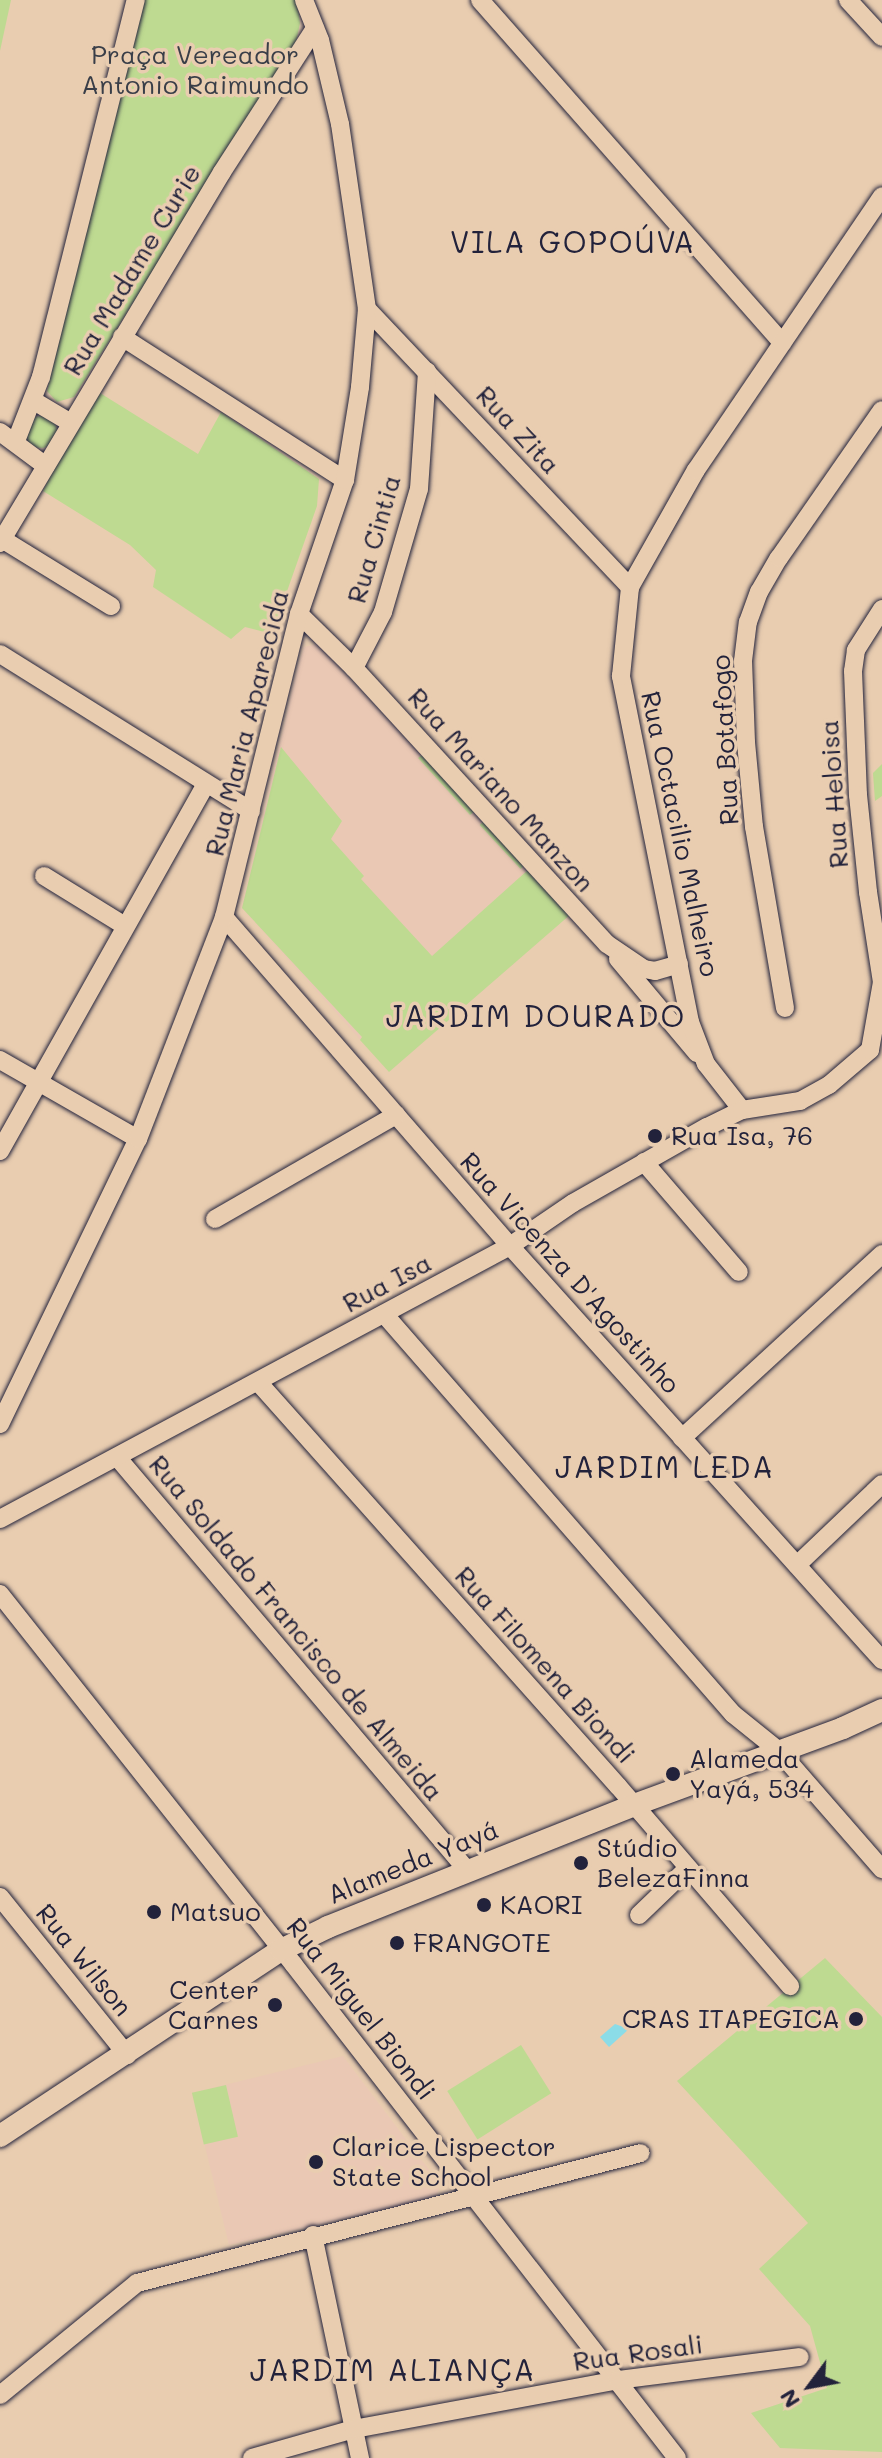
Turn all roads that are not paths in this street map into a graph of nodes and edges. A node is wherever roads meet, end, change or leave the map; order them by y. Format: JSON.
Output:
{"nodes":[{"id":1,"x":136,"y":0,"type":"edge"},
{"id":2,"x":304,"y":0,"type":"edge"},
{"id":3,"x":480,"y":0,"type":"edge"},
{"id":4,"x":848,"y":0,"type":"edge"},
{"id":5,"x":315,"y":28,"type":"junction"},
{"id":6,"x":882,"y":37,"type":"edge"},
{"id":7,"x":882,"y":196,"type":"edge"},
{"id":8,"x":367,"y":309,"type":"junction"},
{"id":9,"x":122,"y":337,"type":"junction"},
{"id":10,"x":782,"y":343,"type":"junction"},
{"id":11,"x":427,"y":371,"type":"junction"},
{"id":12,"x":34,"y":401,"type":"junction"},
{"id":13,"x":882,"y":410,"type":"edge"},
{"id":14,"x":71,"y":423,"type":"junction"},
{"id":15,"x":8,"y":436,"type":"edge"},
{"id":16,"x":46,"y":466,"type":"junction"},
{"id":17,"x":345,"y":480,"type":"junction"},
{"id":18,"x":1,"y":541,"type":"edge"},
{"id":19,"x":630,"y":587,"type":"junction"},
{"id":20,"x":111,"y":606,"type":"dead end"},
{"id":21,"x":882,"y":609,"type":"edge"},
{"id":22,"x":299,"y":614,"type":"junction"},
{"id":23,"x":0,"y":654,"type":"edge"},
{"id":24,"x":354,"y":668,"type":"junction"},
{"id":25,"x":205,"y":785,"type":"junction"},
{"id":26,"x":251,"y":811,"type":"junction"},
{"id":27,"x":44,"y":876,"type":"dead end"},
{"id":28,"x":224,"y":917,"type":"junction"},
{"id":29,"x":125,"y":926,"type":"junction"},
{"id":30,"x":607,"y":944,"type":"junction"},
{"id":31,"x":679,"y":964,"type":"junction"},
{"id":32,"x":882,"y":982,"type":"edge"},
{"id":33,"x":785,"y":1008,"type":"dead end"},
{"id":34,"x":876,"y":1057,"type":"edge"},
{"id":35,"x":0,"y":1060,"type":"edge"},
{"id":36,"x":706,"y":1064,"type":"junction"},
{"id":37,"x":38,"y":1085,"type":"junction"},
{"id":38,"x":800,"y":1101,"type":"joint"},
{"id":39,"x":742,"y":1110,"type":"junction"},
{"id":40,"x":396,"y":1115,"type":"junction"},
{"id":41,"x":138,"y":1139,"type":"junction"},
{"id":42,"x":0,"y":1151,"type":"edge"},
{"id":43,"x":644,"y":1162,"type":"junction"},
{"id":44,"x":215,"y":1219,"type":"dead end"},
{"id":45,"x":510,"y":1246,"type":"junction"},
{"id":46,"x":882,"y":1254,"type":"edge"},
{"id":47,"x":739,"y":1272,"type":"dead end"},
{"id":48,"x":384,"y":1314,"type":"junction"},
{"id":49,"x":258,"y":1382,"type":"junction"},
{"id":50,"x":0,"y":1424,"type":"edge"},
{"id":51,"x":682,"y":1438,"type":"junction"},
{"id":52,"x":117,"y":1457,"type":"junction"},
{"id":53,"x":882,"y":1484,"type":"edge"},
{"id":54,"x":0,"y":1519,"type":"edge"},
{"id":55,"x":797,"y":1565,"type":"junction"},
{"id":56,"x":0,"y":1594,"type":"edge"},
{"id":57,"x":882,"y":1660,"type":"edge"},
{"id":58,"x":882,"y":1710,"type":"edge"},
{"id":59,"x":779,"y":1751,"type":"junction"},
{"id":60,"x":634,"y":1805,"type":"junction"},
{"id":61,"x":687,"y":1869,"type":"junction"},
{"id":62,"x":882,"y":1869,"type":"edge"},
{"id":63,"x":467,"y":1870,"type":"junction"},
{"id":64,"x":0,"y":1897,"type":"edge"},
{"id":65,"x":639,"y":1915,"type":"dead end"},
{"id":66,"x":281,"y":1950,"type":"junction"},
{"id":67,"x":790,"y":1986,"type":"dead end"},
{"id":68,"x":127,"y":2055,"type":"junction"},
{"id":69,"x":0,"y":2136,"type":"edge"},
{"id":70,"x":641,"y":2153,"type":"dead end"},
{"id":71,"x":476,"y":2197,"type":"junction"},
{"id":72,"x":313,"y":2235,"type":"junction"},
{"id":73,"x":800,"y":2357,"type":"dead end"},
{"id":74,"x":618,"y":2380,"type":"junction"},
{"id":75,"x":0,"y":2395,"type":"edge"},
{"id":76,"x":354,"y":2429,"type":"junction"},
{"id":77,"x":252,"y":2458,"type":"edge"},
{"id":78,"x":360,"y":2458,"type":"edge"},
{"id":79,"x":677,"y":2458,"type":"edge"}],
"edges":[{"from":1,"to":12,"type":"street"},
{"from":2,"to":5,"type":"street","name":"Rua Maria Aparecida"},
{"from":3,"to":10,"type":"street"},
{"from":4,"to":6,"type":"street"},
{"from":5,"to":8,"type":"street","name":"Rua Maria Aparecida"},
{"from":5,"to":9,"type":"street","name":"Rua Madame Curie"},
{"from":7,"to":10,"type":"street","name":"Rua Octacilio Malheiro"},
{"from":8,"to":11,"type":"street","name":"Rua Zita"},
{"from":8,"to":17,"type":"street","name":"Rua Maria Aparecida"},
{"from":9,"to":14,"type":"street","name":"Rua Madame Curie"},
{"from":9,"to":17,"type":"street"},
{"from":10,"to":19,"type":"street","name":"Rua Octacilio Malheiro"},
{"from":11,"to":19,"type":"street","name":"Rua Zita"},
{"from":11,"to":24,"type":"street","name":"Rua Cintia"},
{"from":12,"to":14,"type":"street"},
{"from":12,"to":15,"type":"street"},
{"from":13,"to":33,"type":"street","name":"Rua Botafogo"},
{"from":14,"to":16,"type":"street","name":"Rua Madame Curie"},
{"from":15,"to":16,"type":"street"},
{"from":16,"to":18,"type":"street","name":"Rua Madame Curie"},
{"from":17,"to":22,"type":"street","name":"Rua Maria Aparecida"},
{"from":18,"to":20,"type":"street"},
{"from":19,"to":31,"type":"street","name":"Rua Octacilio Malheiro"},
{"from":21,"to":32,"type":"street","name":"Rua Heloisa"},
{"from":22,"to":24,"type":"street","name":"Rua Mariano Manzon"},
{"from":22,"to":26,"type":"street","name":"Rua Maria Aparecida"},
{"from":23,"to":25,"type":"street"},
{"from":24,"to":30,"type":"street","name":"Rua Mariano Manzon"},
{"from":25,"to":26,"type":"street"},
{"from":25,"to":29,"type":"street"},
{"from":26,"to":28,"type":"street","name":"Rua Maria Aparecida"},
{"from":27,"to":29,"type":"street"},
{"from":28,"to":40,"type":"street","name":"Rua Vicenza D'Agostinho"},
{"from":28,"to":41,"type":"street","name":"Rua Maria Aparecida"},
{"from":29,"to":37,"type":"street"},
{"from":30,"to":31,"type":"street","name":"Rua Mariano Manzon"},
{"from":30,"to":36,"type":"street"},
{"from":31,"to":36,"type":"street","name":"Rua Octacilio Malheiro"},
{"from":32,"to":34,"type":"street","name":"Rua Heloisa"},
{"from":34,"to":38,"type":"street","name":"Rua Heloisa"},
{"from":35,"to":37,"type":"street"},
{"from":36,"to":39,"type":"street","name":"Rua Octacilio Malheiro"},
{"from":37,"to":41,"type":"street"},
{"from":37,"to":42,"type":"street"},
{"from":38,"to":39,"type":"street","name":"Rua Isa"},
{"from":39,"to":43,"type":"street","name":"Rua Isa"},
{"from":40,"to":44,"type":"street"},
{"from":40,"to":45,"type":"street","name":"Rua Vicenza D'Agostinho"},
{"from":41,"to":50,"type":"street","name":"Rua Maria Aparecida"},
{"from":43,"to":45,"type":"street","name":"Rua Isa"},
{"from":43,"to":47,"type":"street"},
{"from":45,"to":48,"type":"street","name":"Rua Isa"},
{"from":45,"to":51,"type":"street","name":"Rua Vicenza D'Agostinho"},
{"from":46,"to":51,"type":"street"},
{"from":48,"to":49,"type":"street","name":"Rua Isa"},
{"from":48,"to":59,"type":"street"},
{"from":49,"to":52,"type":"street","name":"Rua Isa"},
{"from":49,"to":60,"type":"street","name":"Rua Filomena Biondi"},
{"from":51,"to":55,"type":"street","name":"Rua Vicenza D'Agostinho"},
{"from":52,"to":54,"type":"street","name":"Rua Isa"},
{"from":52,"to":63,"type":"street","name":"Rua Soldado Francisco de Almeida"},
{"from":53,"to":55,"type":"street"},
{"from":55,"to":57,"type":"street","name":"Rua Vicenza D'Agostinho"},
{"from":56,"to":66,"type":"street","name":"Rua Miguel Biondi"},
{"from":58,"to":59,"type":"street","name":"Alameda Yayá"},
{"from":59,"to":60,"type":"street","name":"Alameda Yayá"},
{"from":59,"to":62,"type":"street"},
{"from":60,"to":61,"type":"street","name":"Rua Filomena Biondi"},
{"from":60,"to":63,"type":"street","name":"Alameda Yayá"},
{"from":61,"to":65,"type":"street"},
{"from":61,"to":67,"type":"street","name":"Rua Filomena Biondi"},
{"from":63,"to":66,"type":"street","name":"Alameda Yayá"},
{"from":64,"to":68,"type":"street","name":"Rua Wilson"},
{"from":66,"to":68,"type":"street","name":"Alameda Yayá"},
{"from":66,"to":71,"type":"street","name":"Rua Miguel Biondi"},
{"from":68,"to":69,"type":"street","name":"Alameda Yayá"},
{"from":70,"to":71,"type":"street"},
{"from":71,"to":72,"type":"street"},
{"from":71,"to":74,"type":"street","name":"Rua Miguel Biondi"},
{"from":72,"to":75,"type":"street"},
{"from":72,"to":76,"type":"street"},
{"from":73,"to":74,"type":"street","name":"Rua Rosali"},
{"from":74,"to":76,"type":"street","name":"Rua Rosali"},
{"from":74,"to":79,"type":"street","name":"Rua Miguel Biondi"},
{"from":76,"to":77,"type":"street","name":"Rua Rosali"},
{"from":76,"to":78,"type":"street"}]}
